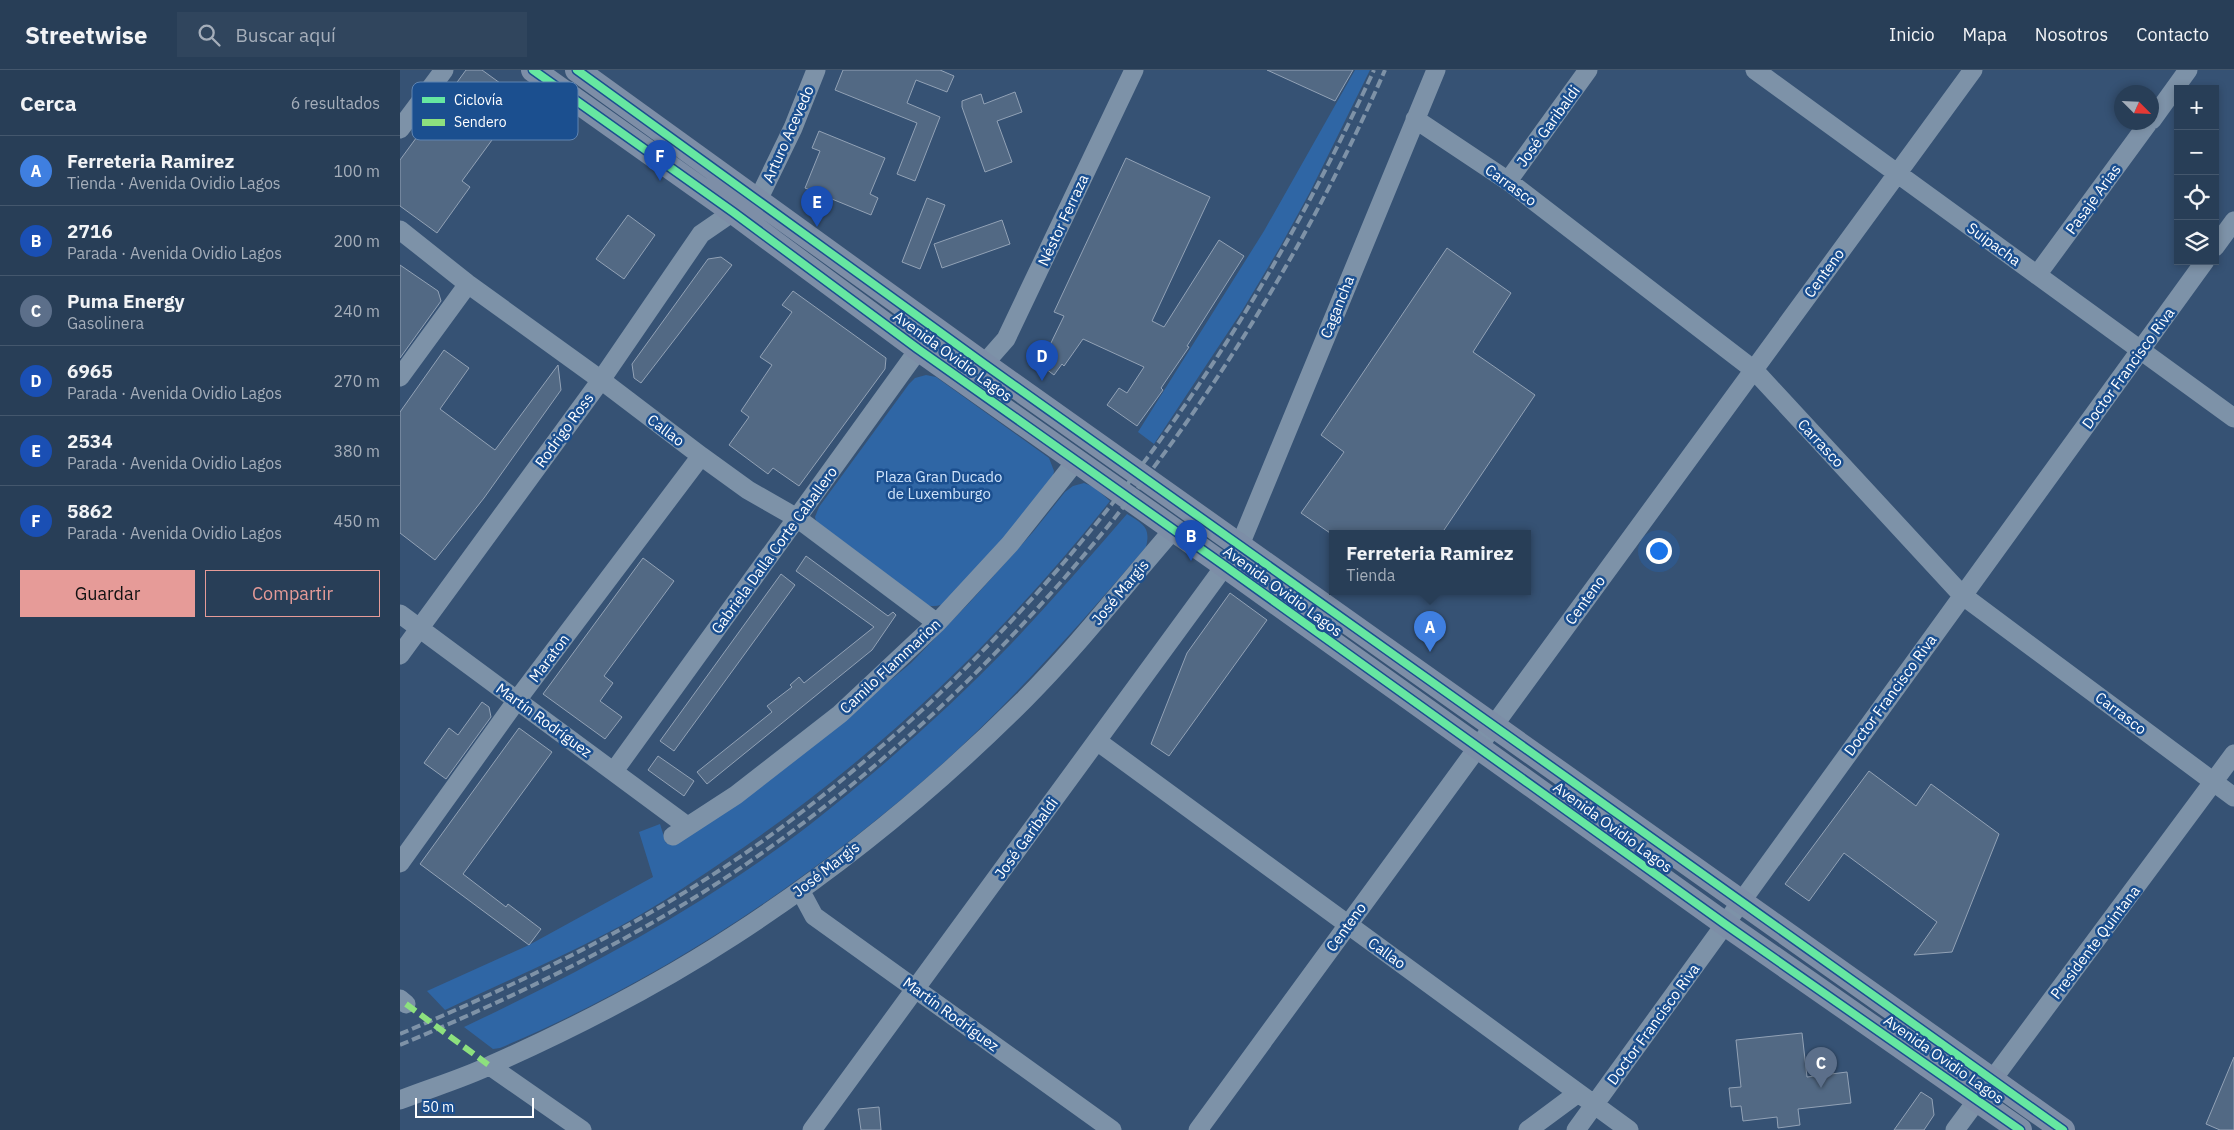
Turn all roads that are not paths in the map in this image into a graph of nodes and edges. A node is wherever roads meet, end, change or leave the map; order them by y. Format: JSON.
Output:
{"nodes":[{"id":1,"x":444,"y":70,"type":"edge"},
{"id":2,"x":533,"y":70,"type":"edge"},
{"id":3,"x":577,"y":70,"type":"edge"},
{"id":4,"x":816,"y":70,"type":"edge"},
{"id":5,"x":1134,"y":70,"type":"edge"},
{"id":6,"x":1436,"y":70,"type":"edge"},
{"id":7,"x":1588,"y":70,"type":"edge"},
{"id":8,"x":1755,"y":70,"type":"edge"},
{"id":9,"x":1973,"y":70,"type":"edge"},
{"id":10,"x":2188,"y":70,"type":"edge"},
{"id":11,"x":435,"y":82,"type":"edge"},
{"id":12,"x":550,"y":82,"type":"edge"},
{"id":13,"x":578,"y":102,"type":"edge"},
{"id":14,"x":2159,"y":109,"type":"edge"},
{"id":15,"x":412,"y":113,"type":"edge"},
{"id":16,"x":1414,"y":119,"type":"junction"},
{"id":17,"x":400,"y":129,"type":"edge"},
{"id":18,"x":2143,"y":130,"type":"edge"},
{"id":19,"x":1897,"y":173,"type":"junction"},
{"id":20,"x":1508,"y":181,"type":"junction"},
{"id":21,"x":758,"y":200,"type":"junction"},
{"id":22,"x":733,"y":212,"type":"junction"},
{"id":23,"x":2234,"y":221,"type":"edge"},
{"id":24,"x":400,"y":230,"type":"edge"},
{"id":25,"x":2219,"y":242,"type":"edge"},
{"id":26,"x":2202,"y":265,"type":"edge"},
{"id":27,"x":2037,"y":275,"type":"junction"},
{"id":28,"x":468,"y":284,"type":"junction"},
{"id":29,"x":934,"y":328,"type":"junction"},
{"id":30,"x":918,"y":349,"type":"junction"},
{"id":31,"x":2141,"y":350,"type":"junction"},
{"id":32,"x":984,"y":364,"type":"junction"},
{"id":33,"x":1754,"y":370,"type":"junction"},
{"id":34,"x":400,"y":377,"type":"edge"},
{"id":35,"x":600,"y":380,"type":"junction"},
{"id":36,"x":2234,"y":418,"type":"edge"},
{"id":37,"x":701,"y":456,"type":"junction"},
{"id":38,"x":1076,"y":461,"type":"junction"},
{"id":39,"x":797,"y":518,"type":"junction"},
{"id":40,"x":1173,"y":530,"type":"junction"},
{"id":41,"x":1240,"y":545,"type":"junction"},
{"id":42,"x":1225,"y":566,"type":"junction"},
{"id":43,"x":1962,"y":595,"type":"junction"},
{"id":44,"x":400,"y":614,"type":"edge"},
{"id":45,"x":937,"y":623,"type":"junction"},
{"id":46,"x":420,"y":628,"type":"junction"},
{"id":47,"x":400,"y":655,"type":"edge"},
{"id":48,"x":518,"y":700,"type":"junction"},
{"id":49,"x":1494,"y":726,"type":"junction"},
{"id":50,"x":1097,"y":741,"type":"junction"},
{"id":51,"x":1477,"y":746,"type":"junction"},
{"id":52,"x":2234,"y":754,"type":"edge"},
{"id":53,"x":614,"y":771,"type":"junction"},
{"id":54,"x":2214,"y":782,"type":"junction"},
{"id":55,"x":2234,"y":797,"type":"edge"},
{"id":56,"x":680,"y":831,"type":"joint"},
{"id":57,"x":400,"y":863,"type":"edge"},
{"id":58,"x":800,"y":890,"type":"junction"},
{"id":59,"x":1741,"y":901,"type":"junction"},
{"id":60,"x":1725,"y":924,"type":"junction"},
{"id":61,"x":1348,"y":925,"type":"junction"},
{"id":62,"x":916,"y":988,"type":"junction"},
{"id":63,"x":490,"y":1066,"type":"junction"},
{"id":64,"x":1992,"y":1079,"type":"junction"},
{"id":65,"x":1578,"y":1093,"type":"junction"},
{"id":66,"x":1978,"y":1099,"type":"junction"},
{"id":67,"x":400,"y":1100,"type":"edge"},
{"id":68,"x":1594,"y":1104,"type":"junction"},
{"id":69,"x":582,"y":1130,"type":"edge"},
{"id":70,"x":812,"y":1130,"type":"edge"},
{"id":71,"x":1112,"y":1130,"type":"edge"},
{"id":72,"x":1198,"y":1130,"type":"edge"},
{"id":73,"x":1528,"y":1130,"type":"edge"},
{"id":74,"x":1576,"y":1130,"type":"edge"},
{"id":75,"x":1629,"y":1130,"type":"edge"},
{"id":76,"x":1955,"y":1130,"type":"edge"},
{"id":77,"x":2020,"y":1130,"type":"edge"},
{"id":78,"x":2063,"y":1130,"type":"edge"}],
"edges":[{"from":1,"to":11,"type":"street"},
{"from":2,"to":12,"type":"main road","name":"Avenida Ovidio Lagos"},
{"from":3,"to":21,"type":"main road","name":"Avenida Ovidio Lagos"},
{"from":4,"to":21,"type":"street","name":"Arturo Acevedo"},
{"from":5,"to":32,"type":"street","name":"Néstor Ferraza"},
{"from":6,"to":16,"type":"street","name":"Cagancha"},
{"from":7,"to":20,"type":"street","name":"José Garibaldi"},
{"from":8,"to":19,"type":"street","name":"Suipacha"},
{"from":9,"to":19,"type":"street","name":"Centeno"},
{"from":10,"to":14,"type":"street","name":"Pasaje Arias"},
{"from":13,"to":22,"type":"main road","name":"Avenida Ovidio Lagos"},
{"from":15,"to":17,"type":"street"},
{"from":16,"to":20,"type":"street","name":"Carrasco"},
{"from":16,"to":41,"type":"street","name":"Cagancha"},
{"from":18,"to":27,"type":"street","name":"Pasaje Arias"},
{"from":19,"to":27,"type":"street","name":"Suipacha"},
{"from":19,"to":33,"type":"street","name":"Centeno"},
{"from":20,"to":33,"type":"street","name":"Carrasco"},
{"from":21,"to":22,"type":"street","name":"Arturo Acevedo"},
{"from":21,"to":29,"type":"main road","name":"Avenida Ovidio Lagos"},
{"from":22,"to":30,"type":"main road","name":"Avenida Ovidio Lagos"},
{"from":22,"to":35,"type":"street","name":"Rodrigo Ross"},
{"from":23,"to":25,"type":"street"},
{"from":24,"to":28,"type":"street","name":"Callao"},
{"from":26,"to":31,"type":"street","name":"Doctor Francisco Riva"},
{"from":27,"to":31,"type":"street","name":"Suipacha"},
{"from":28,"to":34,"type":"street"},
{"from":28,"to":35,"type":"street","name":"Callao"},
{"from":29,"to":30,"type":"street","name":"Gabriela Dalla Corte Caballero"},
{"from":29,"to":32,"type":"main road","name":"Avenida Ovidio Lagos"},
{"from":30,"to":38,"type":"main road","name":"Avenida Ovidio Lagos"},
{"from":30,"to":39,"type":"street","name":"Gabriela Dalla Corte Caballero"},
{"from":31,"to":36,"type":"street","name":"Suipacha"},
{"from":31,"to":43,"type":"street","name":"Doctor Francisco Riva"},
{"from":32,"to":41,"type":"main road","name":"Avenida Ovidio Lagos"},
{"from":33,"to":43,"type":"street","name":"Carrasco"},
{"from":33,"to":49,"type":"street","name":"Centeno"},
{"from":35,"to":37,"type":"street","name":"Callao"},
{"from":35,"to":46,"type":"street","name":"Rodrigo Ross"},
{"from":37,"to":39,"type":"street","name":"Callao"},
{"from":37,"to":48,"type":"street","name":"Maraton"},
{"from":38,"to":40,"type":"main road","name":"Avenida Ovidio Lagos"},
{"from":38,"to":45,"type":"street","name":"Camilo Flammarion"},
{"from":39,"to":45,"type":"street","name":"Callao"},
{"from":39,"to":53,"type":"street","name":"Gabriela Dalla Corte Caballero"},
{"from":40,"to":42,"type":"main road","name":"Avenida Ovidio Lagos"},
{"from":40,"to":58,"type":"street","name":"José Margis"},
{"from":41,"to":42,"type":"street","name":"José Garibaldi"},
{"from":41,"to":49,"type":"main road","name":"Avenida Ovidio Lagos"},
{"from":42,"to":50,"type":"street","name":"José Garibaldi"},
{"from":42,"to":51,"type":"main road","name":"Avenida Ovidio Lagos"},
{"from":43,"to":54,"type":"street","name":"Carrasco"},
{"from":43,"to":59,"type":"street","name":"Doctor Francisco Riva"},
{"from":44,"to":46,"type":"street","name":"Martín Rodríguez"},
{"from":45,"to":56,"type":"street","name":"Camilo Flammarion"},
{"from":46,"to":47,"type":"street","name":"Rodrigo Ross"},
{"from":46,"to":48,"type":"street","name":"Martín Rodríguez"},
{"from":48,"to":53,"type":"street","name":"Martín Rodríguez"},
{"from":48,"to":57,"type":"street","name":"Maraton"},
{"from":49,"to":51,"type":"street","name":"Centeno"},
{"from":49,"to":59,"type":"main road","name":"Avenida Ovidio Lagos"},
{"from":50,"to":61,"type":"street","name":"Callao"},
{"from":50,"to":62,"type":"street","name":"José Garibaldi"},
{"from":51,"to":60,"type":"main road","name":"Avenida Ovidio Lagos"},
{"from":51,"to":61,"type":"street","name":"Centeno"},
{"from":52,"to":54,"type":"street","name":"Presidente Quintana"},
{"from":53,"to":56,"type":"street","name":"Martín Rodríguez"},
{"from":54,"to":55,"type":"street","name":"Carrasco"},
{"from":54,"to":64,"type":"street","name":"Presidente Quintana"},
{"from":58,"to":62,"type":"street","name":"Martín Rodríguez"},
{"from":58,"to":63,"type":"street","name":"José Margis"},
{"from":59,"to":60,"type":"street","name":"Doctor Francisco Riva"},
{"from":59,"to":64,"type":"main road","name":"Avenida Ovidio Lagos"},
{"from":60,"to":66,"type":"main road","name":"Avenida Ovidio Lagos"},
{"from":60,"to":68,"type":"street","name":"Doctor Francisco Riva"},
{"from":61,"to":65,"type":"street","name":"Callao"},
{"from":61,"to":72,"type":"street","name":"Centeno"},
{"from":62,"to":70,"type":"street","name":"José Garibaldi"},
{"from":62,"to":71,"type":"street","name":"Martín Rodríguez"},
{"from":63,"to":67,"type":"street","name":"José Margis"},
{"from":63,"to":69,"type":"street"},
{"from":64,"to":66,"type":"street","name":"Presidente Quintana"},
{"from":64,"to":78,"type":"main road","name":"Avenida Ovidio Lagos"},
{"from":65,"to":68,"type":"street","name":"Callao"},
{"from":65,"to":73,"type":"street"},
{"from":66,"to":76,"type":"street","name":"Presidente Quintana"},
{"from":66,"to":77,"type":"main road","name":"Avenida Ovidio Lagos"},
{"from":68,"to":74,"type":"street","name":"Doctor Francisco Riva"},
{"from":68,"to":75,"type":"street","name":"Callao"}]}
